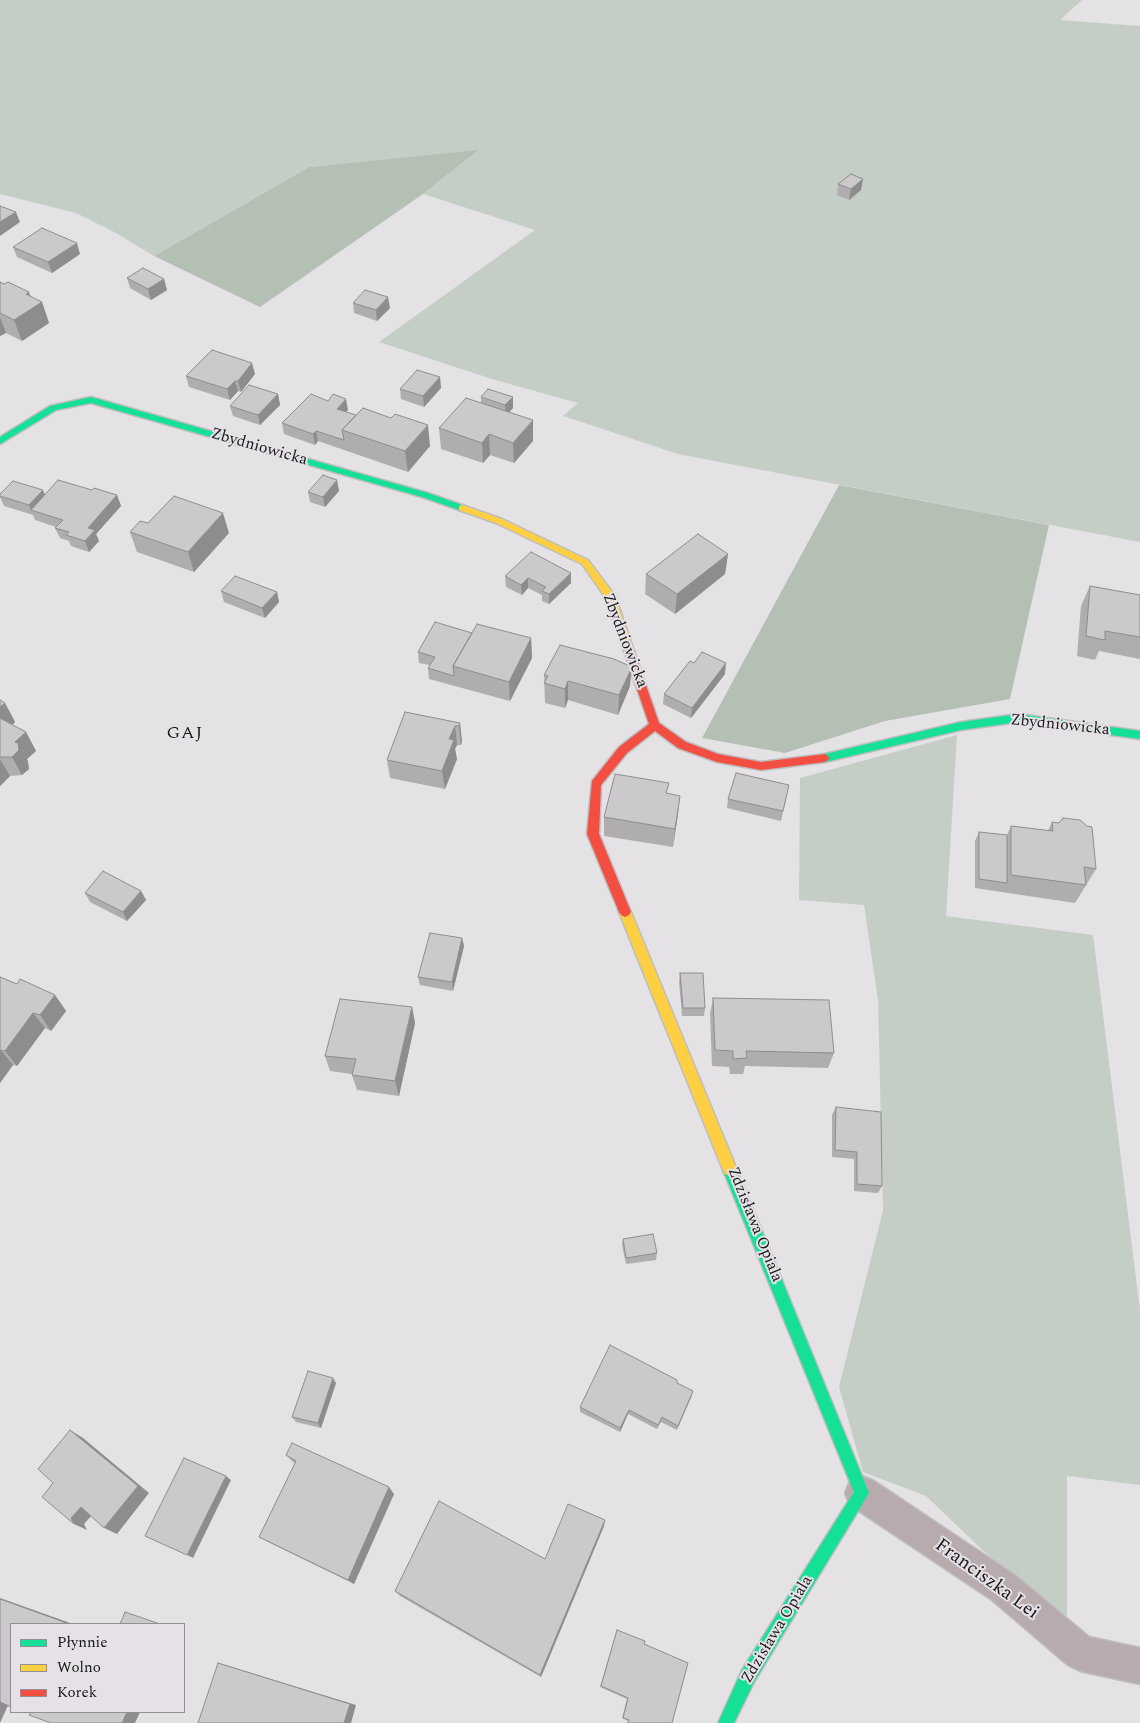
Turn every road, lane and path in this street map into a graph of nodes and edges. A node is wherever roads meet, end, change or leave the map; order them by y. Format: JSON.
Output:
{"nodes":[{"id":1,"x":0,"y":441,"type":"edge"},
{"id":2,"x":655,"y":725,"type":"junction"},
{"id":3,"x":1140,"y":735,"type":"edge"},
{"id":4,"x":862,"y":1493,"type":"junction"},
{"id":5,"x":1140,"y":1666,"type":"edge"},
{"id":6,"x":726,"y":1723,"type":"edge"}],
"edges":[{"from":1,"to":2,"type":"street","name":"Zbydniowicka"},
{"from":2,"to":3,"type":"street","name":"Zbydniowicka"},
{"from":2,"to":4,"type":"street","name":"Zdzisława Opiala"},
{"from":4,"to":5,"type":"lane","name":"Franciszka Lei"},
{"from":4,"to":6,"type":"street","name":"Zdzisława Opiala"}]}
